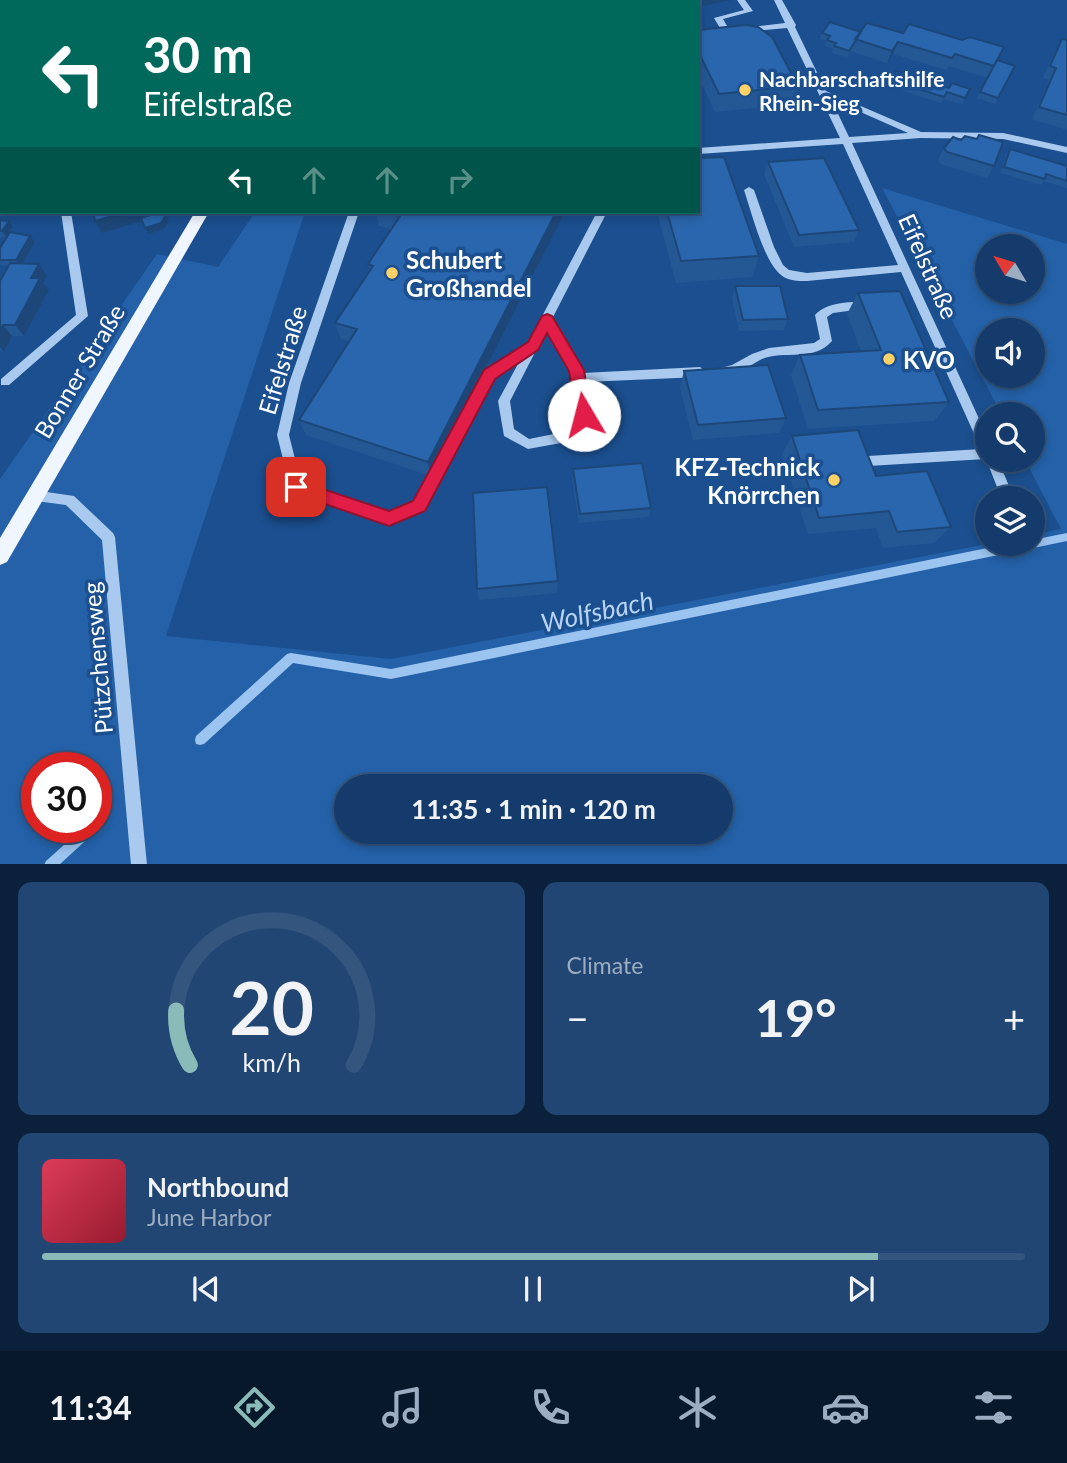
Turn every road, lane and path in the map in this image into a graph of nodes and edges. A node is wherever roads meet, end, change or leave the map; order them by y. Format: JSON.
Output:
{"nodes":[{"id":1,"x":741,"y":0,"type":"edge"},
{"id":2,"x":778,"y":0,"type":"edge"},
{"id":3,"x":792,"y":25,"type":"junction"},
{"id":4,"x":722,"y":32,"type":"joint"},
{"id":5,"x":822,"y":92,"type":"junction"},
{"id":6,"x":921,"y":135,"type":"junction"},
{"id":7,"x":846,"y":140,"type":"junction"},
{"id":8,"x":1067,"y":150,"type":"edge"},
{"id":9,"x":700,"y":151,"type":"edge"},
{"id":10,"x":749,"y":190,"type":"dead end"},
{"id":11,"x":66,"y":214,"type":"edge"},
{"id":12,"x":201,"y":214,"type":"edge"},
{"id":13,"x":353,"y":214,"type":"edge"},
{"id":14,"x":601,"y":214,"type":"edge"},
{"id":15,"x":905,"y":268,"type":"junction"},
{"id":16,"x":879,"y":304,"type":"edge"},
{"id":17,"x":547,"y":320,"type":"junction"},
{"id":18,"x":533,"y":346,"type":"junction"},
{"id":19,"x":578,"y":378,"type":"junction"},
{"id":20,"x":5,"y":382,"type":"dead end"},
{"id":21,"x":975,"y":426,"type":"edge"},
{"id":22,"x":975,"y":452,"type":"edge"},
{"id":23,"x":868,"y":461,"type":"edge"},
{"id":24,"x":33,"y":496,"type":"junction"},
{"id":25,"x":0,"y":556,"type":"edge"},
{"id":26,"x":139,"y":864,"type":"edge"}],
"edges":[{"from":1,"to":4,"type":"street"},
{"from":2,"to":3,"type":"street","name":"Eifelstraße"},
{"from":3,"to":4,"type":"street"},
{"from":3,"to":5,"type":"street","name":"Eifelstraße"},
{"from":5,"to":6,"type":"street"},
{"from":5,"to":7,"type":"street","name":"Eifelstraße"},
{"from":6,"to":7,"type":"street"},
{"from":6,"to":8,"type":"street"},
{"from":7,"to":9,"type":"street"},
{"from":7,"to":15,"type":"street","name":"Eifelstraße"},
{"from":10,"to":15,"type":"street"},
{"from":11,"to":20,"type":"street"},
{"from":12,"to":24,"type":"main road","name":"Bonner Straße"},
{"from":13,"to":18,"type":"street","name":"Eifelstraße"},
{"from":14,"to":17,"type":"street","name":"Eifelstraße"},
{"from":15,"to":21,"type":"street","name":"Eifelstraße"},
{"from":16,"to":19,"type":"street"},
{"from":17,"to":18,"type":"street","name":"Eifelstraße"},
{"from":17,"to":19,"type":"street","name":"Eifelstraße"},
{"from":18,"to":19,"type":"street","name":"Eifelstraße"},
{"from":22,"to":23,"type":"street"},
{"from":24,"to":25,"type":"main road","name":"Bonner Straße"},
{"from":24,"to":26,"type":"street","name":"Pützchensweg"}]}
